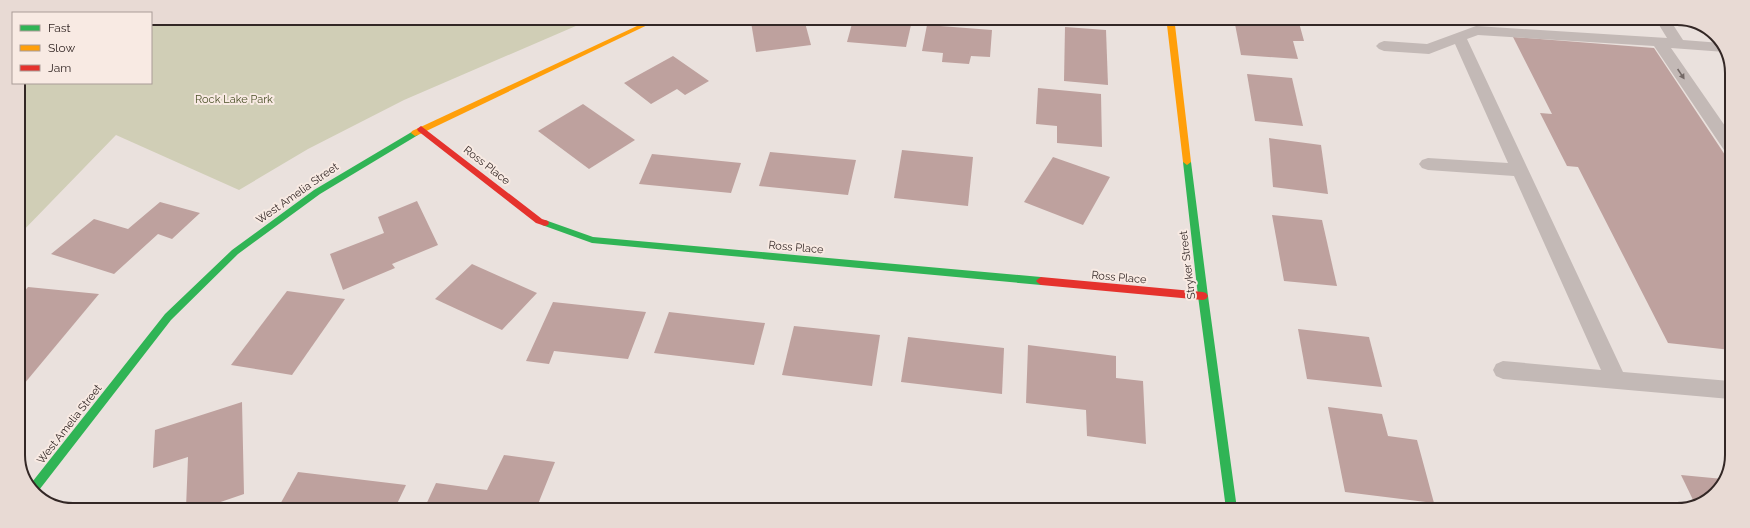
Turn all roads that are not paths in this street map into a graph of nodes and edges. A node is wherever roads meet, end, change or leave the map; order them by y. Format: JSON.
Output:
{"nodes":[{"id":1,"x":644,"y":25,"type":"edge"},
{"id":2,"x":1170,"y":25,"type":"edge"},
{"id":3,"x":1666,"y":25,"type":"edge"},
{"id":4,"x":1459,"y":37,"type":"junction"},
{"id":5,"x":1660,"y":42,"type":"junction"},
{"id":6,"x":1678,"y":43,"type":"junction"},
{"id":7,"x":1384,"y":46,"type":"dead end"},
{"id":8,"x":1718,"y":47,"type":"edge"},
{"id":9,"x":421,"y":129,"type":"junction"},
{"id":10,"x":1725,"y":139,"type":"edge"},
{"id":11,"x":1428,"y":164,"type":"dead end"},
{"id":12,"x":1520,"y":170,"type":"junction"},
{"id":13,"x":1203,"y":296,"type":"junction"},
{"id":14,"x":1503,"y":370,"type":"dead end"},
{"id":15,"x":1616,"y":380,"type":"junction"},
{"id":16,"x":1725,"y":390,"type":"edge"},
{"id":17,"x":36,"y":486,"type":"edge"},
{"id":18,"x":1231,"y":503,"type":"edge"}],
"edges":[{"from":1,"to":9,"type":"street","name":"West Amelia Street"},
{"from":2,"to":13,"type":"street","name":"Stryker Street"},
{"from":3,"to":6,"type":"lane"},
{"from":4,"to":5,"type":"lane"},
{"from":4,"to":7,"type":"lane"},
{"from":4,"to":12,"type":"lane"},
{"from":5,"to":6,"type":"lane"},
{"from":5,"to":10,"type":"lane","one_way":true},
{"from":6,"to":8,"type":"lane"},
{"from":9,"to":13,"type":"street","name":"Ross Place"},
{"from":9,"to":17,"type":"street","name":"West Amelia Street"},
{"from":11,"to":12,"type":"lane"},
{"from":12,"to":15,"type":"lane"},
{"from":13,"to":18,"type":"street","name":"Stryker Street"},
{"from":14,"to":15,"type":"lane"},
{"from":15,"to":16,"type":"lane"}]}
